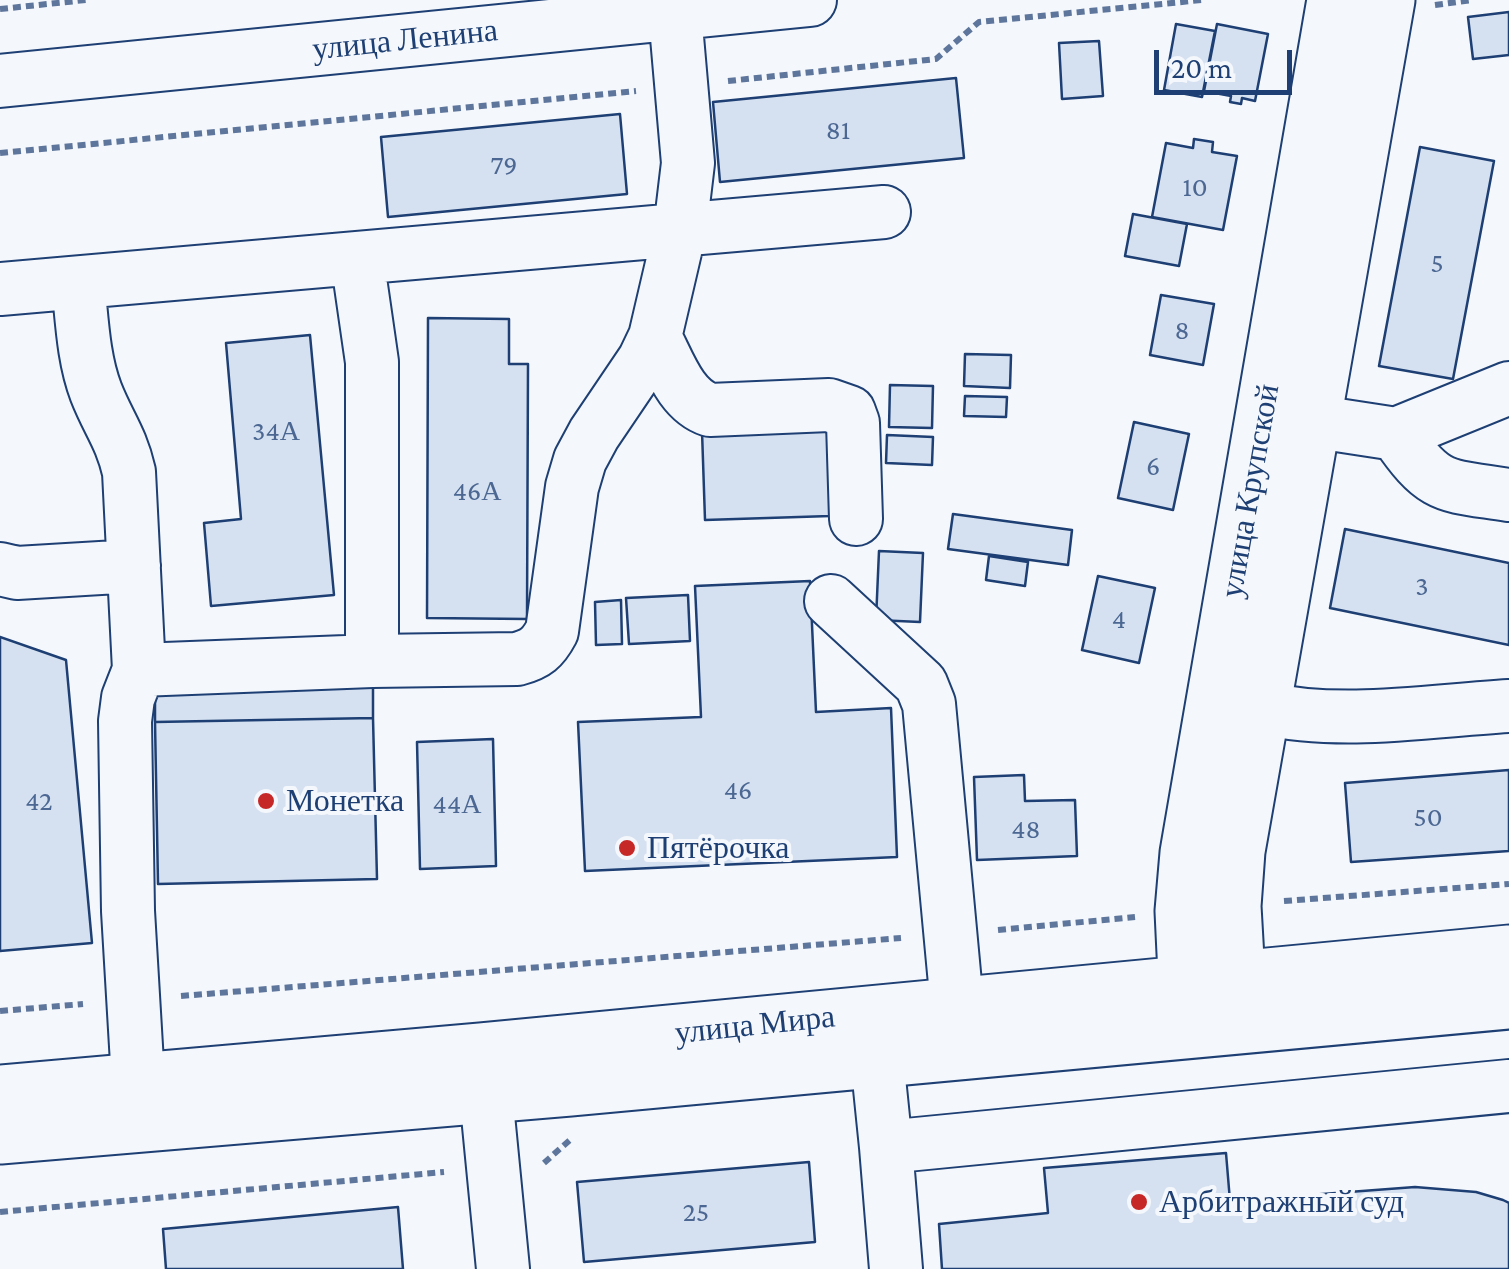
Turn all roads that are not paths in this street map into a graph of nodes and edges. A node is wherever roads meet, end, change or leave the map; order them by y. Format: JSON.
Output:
{"nodes":[{"id":1,"x":810,"y":0,"type":"edge"},
{"id":2,"x":1335,"y":0,"type":"edge"},
{"id":3,"x":1408,"y":3,"type":"edge"},
{"id":4,"x":549,"y":13,"type":"edge"},
{"id":5,"x":675,"y":14,"type":"junction"},
{"id":6,"x":0,"y":81,"type":"edge"},
{"id":7,"x":884,"y":212,"type":"dead end"},
{"id":8,"x":680,"y":230,"type":"junction"},
{"id":9,"x":357,"y":258,"type":"junction"},
{"id":10,"x":78,"y":283,"type":"junction"},
{"id":11,"x":0,"y":289,"type":"edge"},
{"id":12,"x":655,"y":337,"type":"junction"},
{"id":13,"x":1509,"y":388,"type":"edge"},
{"id":14,"x":1311,"y":421,"type":"junction"},
{"id":15,"x":1396,"y":434,"type":"junction"},
{"id":16,"x":1509,"y":495,"type":"edge"},
{"id":17,"x":856,"y":519,"type":"dead end"},
{"id":18,"x":134,"y":566,"type":"junction"},
{"id":19,"x":0,"y":570,"type":"edge"},
{"id":20,"x":832,"y":601,"type":"dead end"},
{"id":21,"x":372,"y":661,"type":"junction"},
{"id":22,"x":139,"y":670,"type":"junction"},
{"id":23,"x":1509,"y":706,"type":"edge"},
{"id":24,"x":1262,"y":708,"type":"junction"},
{"id":25,"x":1509,"y":953,"type":"edge"},
{"id":26,"x":1509,"y":1001,"type":"edge"},
{"id":27,"x":1213,"y":1004,"type":"junction"},
{"id":28,"x":957,"y":1006,"type":"junction"},
{"id":29,"x":877,"y":1059,"type":"junction"},
{"id":30,"x":483,"y":1073,"type":"junction"},
{"id":31,"x":138,"y":1080,"type":"junction"},
{"id":32,"x":1509,"y":1086,"type":"edge"},
{"id":33,"x":0,"y":1093,"type":"edge"},
{"id":34,"x":0,"y":1136,"type":"edge"},
{"id":35,"x":886,"y":1146,"type":"junction"},
{"id":36,"x":504,"y":1269,"type":"edge"},
{"id":37,"x":896,"y":1269,"type":"edge"}],
"edges":[{"from":1,"to":5,"type":"street","name":"улица Ленина"},
{"from":2,"to":27,"type":"main road","name":"улица Крупской"},
{"from":3,"to":14,"type":"main road","name":"улица Крупской"},
{"from":4,"to":5,"type":"street","name":"улица Ленина"},
{"from":4,"to":6,"type":"street","name":"улица Ленина"},
{"from":5,"to":8,"type":"street"},
{"from":7,"to":8,"type":"street"},
{"from":8,"to":9,"type":"street"},
{"from":8,"to":12,"type":"street"},
{"from":9,"to":10,"type":"street"},
{"from":9,"to":21,"type":"street"},
{"from":10,"to":11,"type":"street"},
{"from":10,"to":18,"type":"street"},
{"from":12,"to":17,"type":"street"},
{"from":12,"to":21,"type":"street"},
{"from":13,"to":15,"type":"street"},
{"from":14,"to":15,"type":"street"},
{"from":14,"to":24,"type":"main road","name":"улица Крупской"},
{"from":15,"to":16,"type":"street"},
{"from":18,"to":19,"type":"street"},
{"from":18,"to":22,"type":"street"},
{"from":20,"to":28,"type":"street"},
{"from":21,"to":22,"type":"street"},
{"from":22,"to":31,"type":"street"},
{"from":23,"to":24,"type":"street"},
{"from":24,"to":27,"type":"main road","name":"улица Крупской"},
{"from":25,"to":27,"type":"main road","name":"улица Мира"},
{"from":26,"to":27,"type":"main road","name":"улица Мира"},
{"from":27,"to":28,"type":"main road","name":"улица Мира"},
{"from":27,"to":29,"type":"main road","name":"улица Мира"},
{"from":28,"to":30,"type":"main road","name":"улица Мира"},
{"from":29,"to":30,"type":"main road","name":"улица Мира"},
{"from":29,"to":35,"type":"street"},
{"from":30,"to":31,"type":"main road","name":"улица Мира"},
{"from":30,"to":34,"type":"main road","name":"улица Мира"},
{"from":30,"to":36,"type":"street"},
{"from":31,"to":33,"type":"main road","name":"улица Мира"},
{"from":32,"to":35,"type":"street"},
{"from":35,"to":37,"type":"street"}]}
